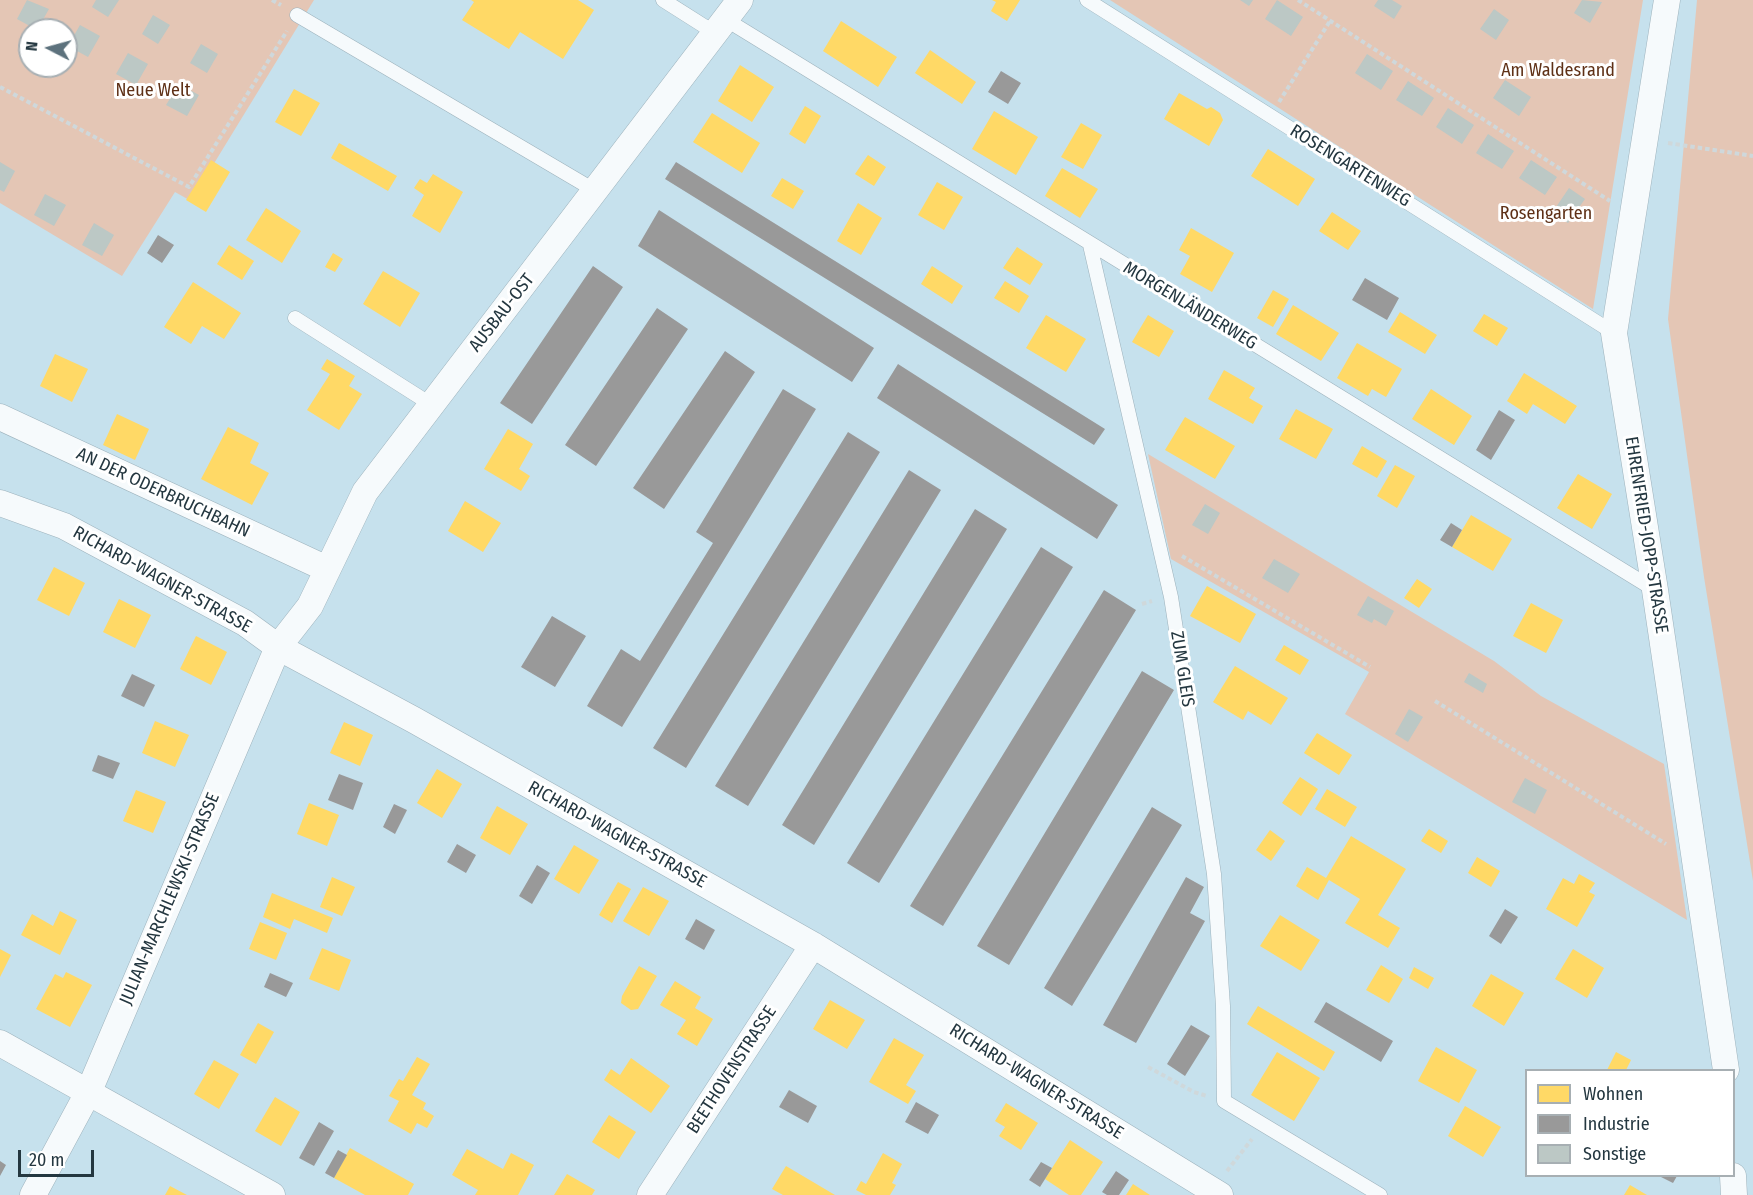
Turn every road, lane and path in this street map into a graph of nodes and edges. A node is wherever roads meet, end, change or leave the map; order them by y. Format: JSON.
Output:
{"nodes":[{"id":1,"x":663,"y":0,"type":"edge"},
{"id":2,"x":1087,"y":0,"type":"edge"},
{"id":3,"x":1298,"y":0,"type":"edge"},
{"id":4,"x":1667,"y":0,"type":"edge"},
{"id":5,"x":297,"y":15,"type":"joint"},
{"id":6,"x":727,"y":17,"type":"edge"},
{"id":7,"x":1330,"y":21,"type":"junction"},
{"id":8,"x":0,"y":87,"type":"edge"},
{"id":9,"x":1270,"y":116,"type":"junction"},
{"id":10,"x":1644,"y":140,"type":"junction"},
{"id":11,"x":1753,"y":156,"type":"edge"},
{"id":12,"x":594,"y":190,"type":"junction"},
{"id":13,"x":1632,"y":215,"type":"junction"},
{"id":14,"x":1090,"y":245,"type":"junction"},
{"id":15,"x":295,"y":318,"type":"dead end"},
{"id":16,"x":1614,"y":333,"type":"junction"},
{"id":17,"x":432,"y":405,"type":"junction"},
{"id":18,"x":0,"y":417,"type":"edge"},
{"id":19,"x":0,"y":502,"type":"edge"},
{"id":20,"x":1159,"y":542,"type":"junction"},
{"id":21,"x":327,"y":569,"type":"junction"},
{"id":22,"x":1655,"y":590,"type":"junction"},
{"id":23,"x":310,"y":606,"type":"joint"},
{"id":24,"x":278,"y":647,"type":"junction"},
{"id":25,"x":1370,"y":667,"type":"dead end"},
{"id":26,"x":1435,"y":701,"type":"dead end"},
{"id":27,"x":1695,"y":861,"type":"junction"},
{"id":28,"x":813,"y":945,"type":"junction"},
{"id":29,"x":0,"y":1044,"type":"edge"},
{"id":30,"x":1148,"y":1067,"type":"dead end"},
{"id":31,"x":1726,"y":1069,"type":"edge"},
{"id":32,"x":88,"y":1091,"type":"junction"},
{"id":33,"x":1224,"y":1101,"type":"junction"},
{"id":34,"x":1263,"y":1124,"type":"junction"},
{"id":35,"x":1733,"y":1177,"type":"edge"},
{"id":36,"x":1214,"y":1194,"type":"edge"},
{"id":37,"x":33,"y":1195,"type":"edge"},
{"id":38,"x":272,"y":1195,"type":"edge"},
{"id":39,"x":650,"y":1195,"type":"edge"},
{"id":40,"x":1380,"y":1195,"type":"edge"},
{"id":41,"x":1734,"y":1195,"type":"edge"}],
"edges":[{"from":1,"to":6,"type":"lane","name":"MORGENLÄNDERWEG"},
{"from":2,"to":9,"type":"lane","name":"ROSENGARTENWEG"},
{"from":3,"to":7,"type":"path"},
{"from":4,"to":10,"type":"street","name":"EHRENFRIED-JOPP-STRASSE"},
{"from":5,"to":8,"type":"path"},
{"from":5,"to":12,"type":"lane"},
{"from":6,"to":12,"type":"street","name":"AUSBAU-OST"},
{"from":6,"to":14,"type":"lane","name":"MORGENLÄNDERWEG"},
{"from":7,"to":9,"type":"path"},
{"from":7,"to":13,"type":"path"},
{"from":9,"to":16,"type":"lane","name":"ROSENGARTENWEG"},
{"from":10,"to":11,"type":"path"},
{"from":10,"to":13,"type":"street","name":"EHRENFRIED-JOPP-STRASSE"},
{"from":12,"to":17,"type":"street","name":"AUSBAU-OST"},
{"from":13,"to":16,"type":"street","name":"EHRENFRIED-JOPP-STRASSE"},
{"from":14,"to":20,"type":"lane","name":"ZUM GLEIS"},
{"from":14,"to":22,"type":"lane","name":"MORGENLÄNDERWEG"},
{"from":15,"to":17,"type":"lane"},
{"from":16,"to":22,"type":"street","name":"EHRENFRIED-JOPP-STRASSE"},
{"from":17,"to":21,"type":"street","name":"AUSBAU-OST"},
{"from":18,"to":21,"type":"street","name":"AN DER ODERBRUCHBAHN"},
{"from":19,"to":24,"type":"street","name":"RICHARD-WAGNER-STRASSE"},
{"from":20,"to":25,"type":"path"},
{"from":20,"to":33,"type":"lane","name":"ZUM GLEIS"},
{"from":21,"to":23,"type":"street","name":"AUSBAU-OST"},
{"from":22,"to":27,"type":"street","name":"EHRENFRIED-JOPP-STRASSE"},
{"from":23,"to":24,"type":"street","name":"JULIAN-MARCHLEWSKI-STRASSE"},
{"from":24,"to":28,"type":"street","name":"RICHARD-WAGNER-STRASSE"},
{"from":24,"to":32,"type":"street","name":"JULIAN-MARCHLEWSKI-STRASSE"},
{"from":26,"to":27,"type":"path"},
{"from":27,"to":31,"type":"street","name":"EHRENFRIED-JOPP-STRASSE"},
{"from":28,"to":36,"type":"street","name":"RICHARD-WAGNER-STRASSE"},
{"from":28,"to":39,"type":"street","name":"BEETHOVENSTRASSE"},
{"from":29,"to":32,"type":"street"},
{"from":30,"to":33,"type":"path"},
{"from":32,"to":37,"type":"street","name":"JULIAN-MARCHLEWSKI-STRASSE"},
{"from":32,"to":38,"type":"street"},
{"from":33,"to":34,"type":"lane"},
{"from":34,"to":36,"type":"path"},
{"from":34,"to":40,"type":"lane"},
{"from":35,"to":41,"type":"street"}]}
